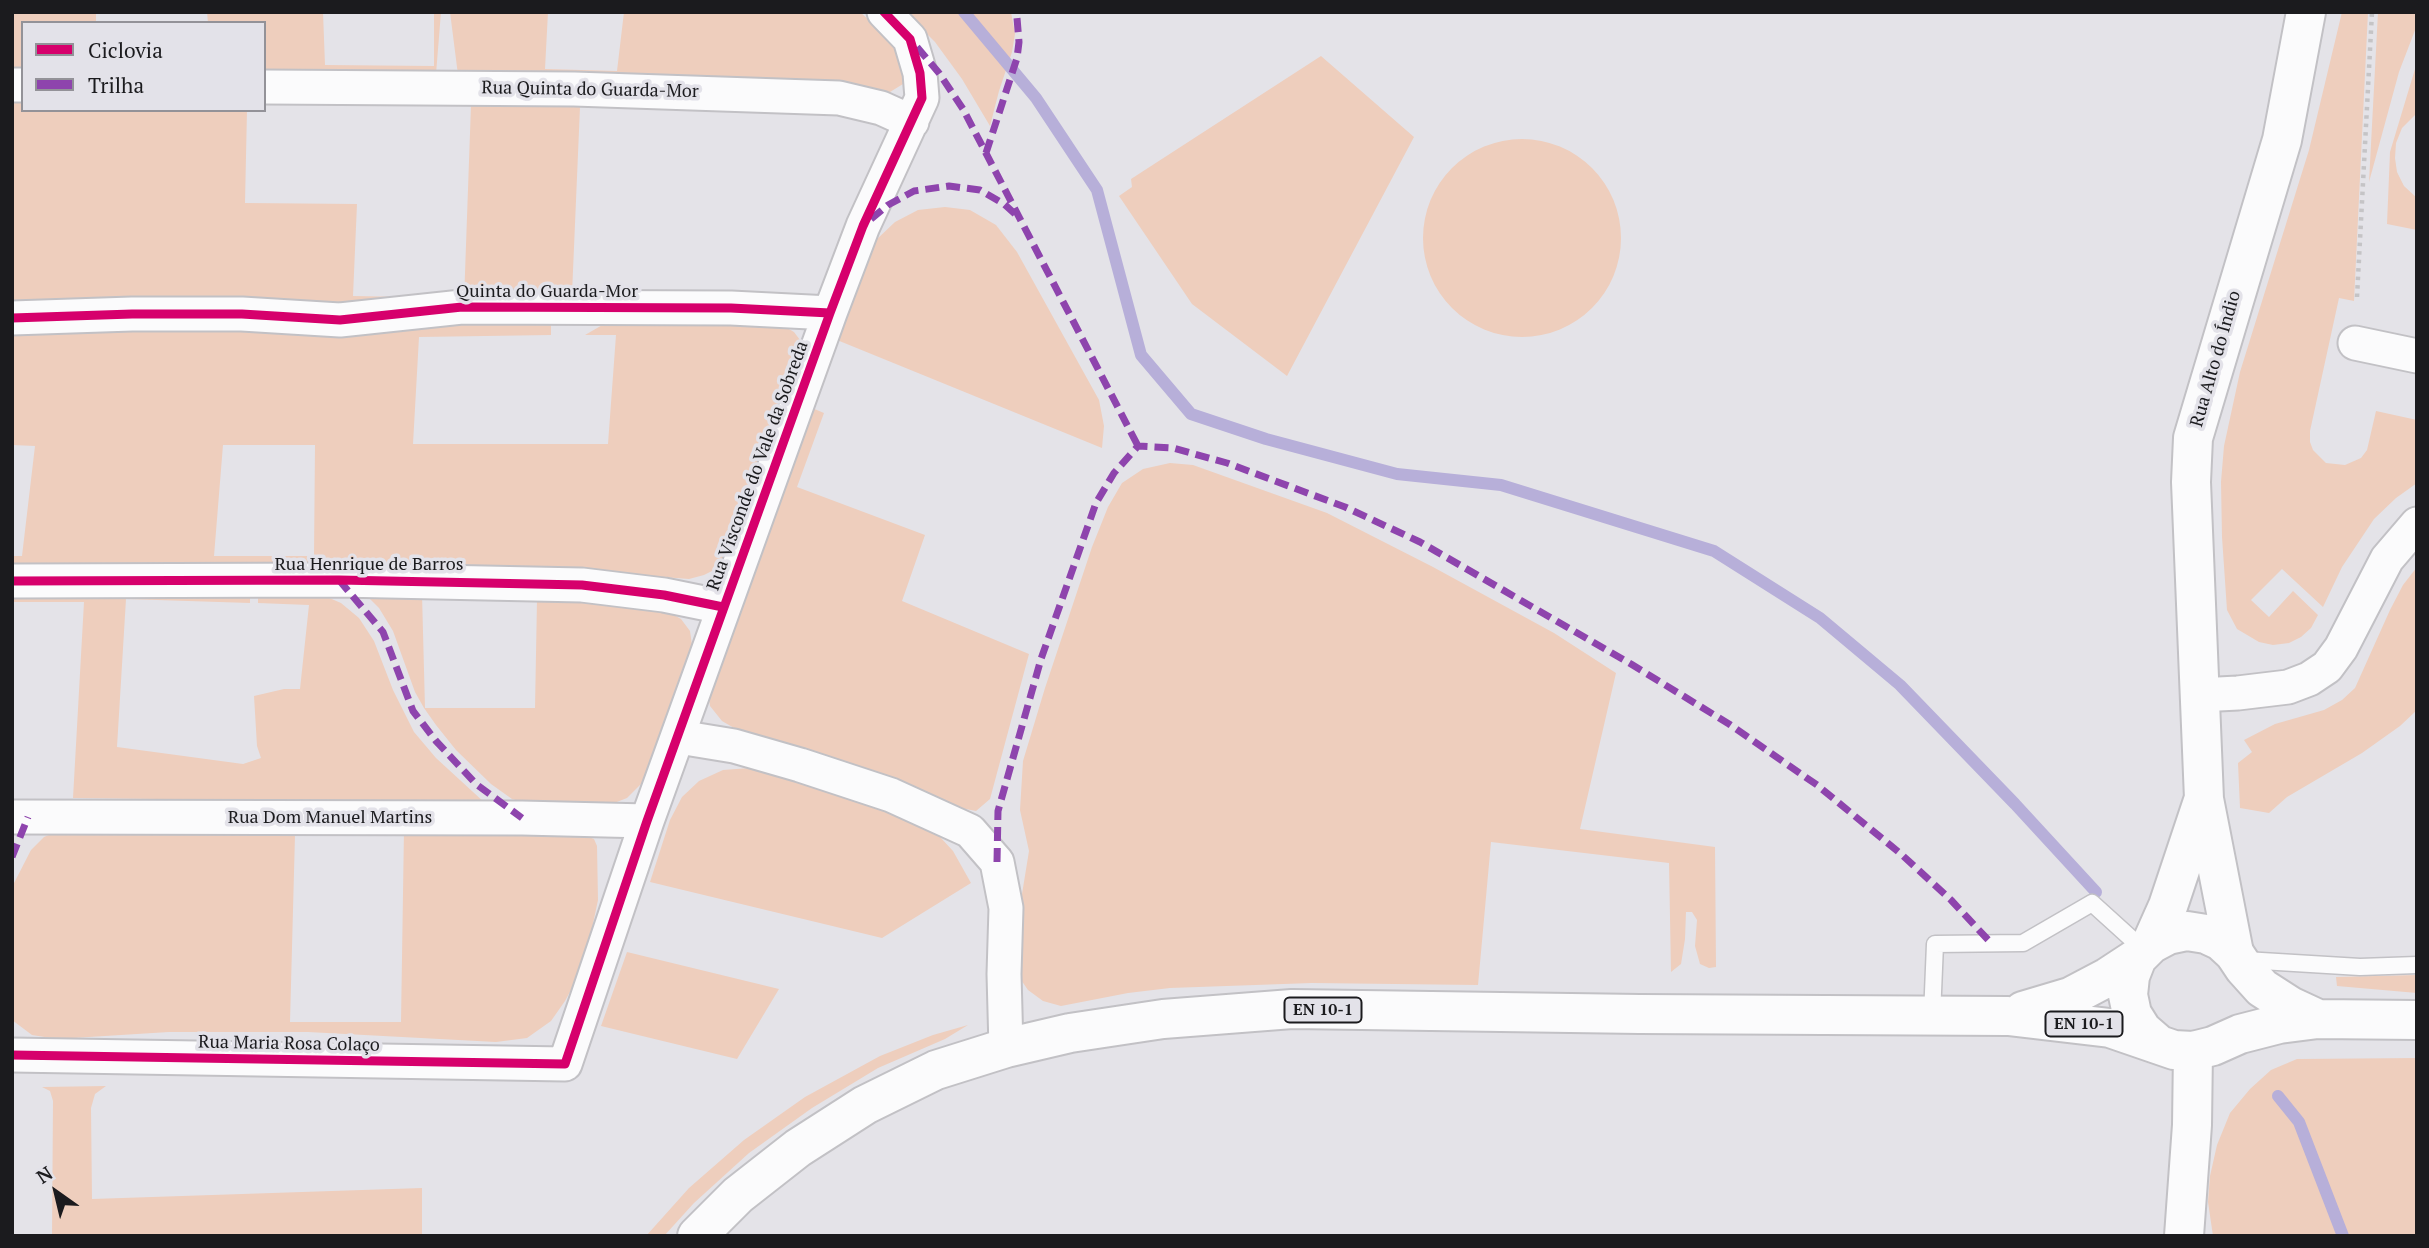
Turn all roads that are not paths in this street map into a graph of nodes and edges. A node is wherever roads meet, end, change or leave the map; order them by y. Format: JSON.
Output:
{"nodes":[{"id":1,"x":884,"y":12,"type":"edge"},
{"id":2,"x":2306,"y":12,"type":"edge"},
{"id":3,"x":266,"y":87,"type":"edge"},
{"id":4,"x":912,"y":122,"type":"junction"},
{"id":5,"x":830,"y":313,"type":"junction"},
{"id":6,"x":12,"y":318,"type":"edge"},
{"id":7,"x":2355,"y":343,"type":"dead end"},
{"id":8,"x":2417,"y":356,"type":"edge"},
{"id":9,"x":2417,"y":524,"type":"edge"},
{"id":10,"x":12,"y":581,"type":"edge"},
{"id":11,"x":723,"y":607,"type":"junction"},
{"id":12,"x":2199,"y":695,"type":"junction"},
{"id":13,"x":678,"y":737,"type":"junction"},
{"id":14,"x":2204,"y":799,"type":"junction"},
{"id":15,"x":12,"y":817,"type":"edge"},
{"id":16,"x":647,"y":821,"type":"junction"},
{"id":17,"x":2144,"y":951,"type":"junction"},
{"id":18,"x":2239,"y":960,"type":"junction"},
{"id":19,"x":2417,"y":965,"type":"edge"},
{"id":20,"x":1932,"y":1016,"type":"junction"},
{"id":21,"x":2008,"y":1016,"type":"junction"},
{"id":22,"x":2318,"y":1019,"type":"junction"},
{"id":23,"x":2417,"y":1020,"type":"edge"},
{"id":24,"x":2157,"y":1043,"type":"junction"},
{"id":25,"x":1006,"y":1048,"type":"junction"},
{"id":26,"x":2203,"y":1049,"type":"junction"},
{"id":27,"x":12,"y":1055,"type":"edge"},
{"id":28,"x":565,"y":1065,"type":"joint"},
{"id":29,"x":697,"y":1236,"type":"edge"},
{"id":30,"x":2184,"y":1236,"type":"edge"}],
"edges":[{"from":1,"to":4,"type":"street","name":"Rua Visconde do Vale da Sobreda"},
{"from":2,"to":12,"type":"main road","name":"Rua Alto do Índio"},
{"from":3,"to":4,"type":"street","name":"Rua Quinta do Guarda-Mor"},
{"from":4,"to":5,"type":"street","name":"Rua Visconde do Vale da Sobreda"},
{"from":5,"to":6,"type":"street","name":"Quinta do Guarda-Mor"},
{"from":5,"to":11,"type":"street","name":"Rua Visconde do Vale da Sobreda"},
{"from":7,"to":8,"type":"street"},
{"from":9,"to":12,"type":"street"},
{"from":10,"to":11,"type":"street","name":"Rua Henrique de Barros"},
{"from":11,"to":13,"type":"street","name":"Rua Visconde do Vale da Sobreda"},
{"from":12,"to":14,"type":"main road","name":"Rua Alto do Índio"},
{"from":13,"to":16,"type":"street","name":"Rua Visconde do Vale da Sobreda"},
{"from":13,"to":25,"type":"street"},
{"from":14,"to":17,"type":"main road","name":"Rua Alto do Índio"},
{"from":14,"to":18,"type":"main road","name":"Rua Alto do Índio"},
{"from":15,"to":16,"type":"street","name":"Rua Dom Manuel Martins"},
{"from":16,"to":28,"type":"street","name":"Rua Visconde do Vale da Sobreda"},
{"from":17,"to":18,"type":"main road"},
{"from":17,"to":20,"type":"lane"},
{"from":17,"to":21,"type":"main road","number":"EN 10-1"},
{"from":17,"to":24,"type":"main road"},
{"from":18,"to":19,"type":"lane"},
{"from":18,"to":22,"type":"main road"},
{"from":18,"to":26,"type":"main road"},
{"from":20,"to":21,"type":"main road","number":"EN 10-1"},
{"from":20,"to":25,"type":"main road","number":"EN 10-1"},
{"from":21,"to":24,"type":"main road","number":"EN 10-1"},
{"from":22,"to":23,"type":"main road"},
{"from":22,"to":26,"type":"main road"},
{"from":24,"to":26,"type":"main road"},
{"from":25,"to":29,"type":"main road","number":"EN 10-1"},
{"from":26,"to":30,"type":"main road"},
{"from":27,"to":28,"type":"street","name":"Rua Maria Rosa Colaço"}]}
